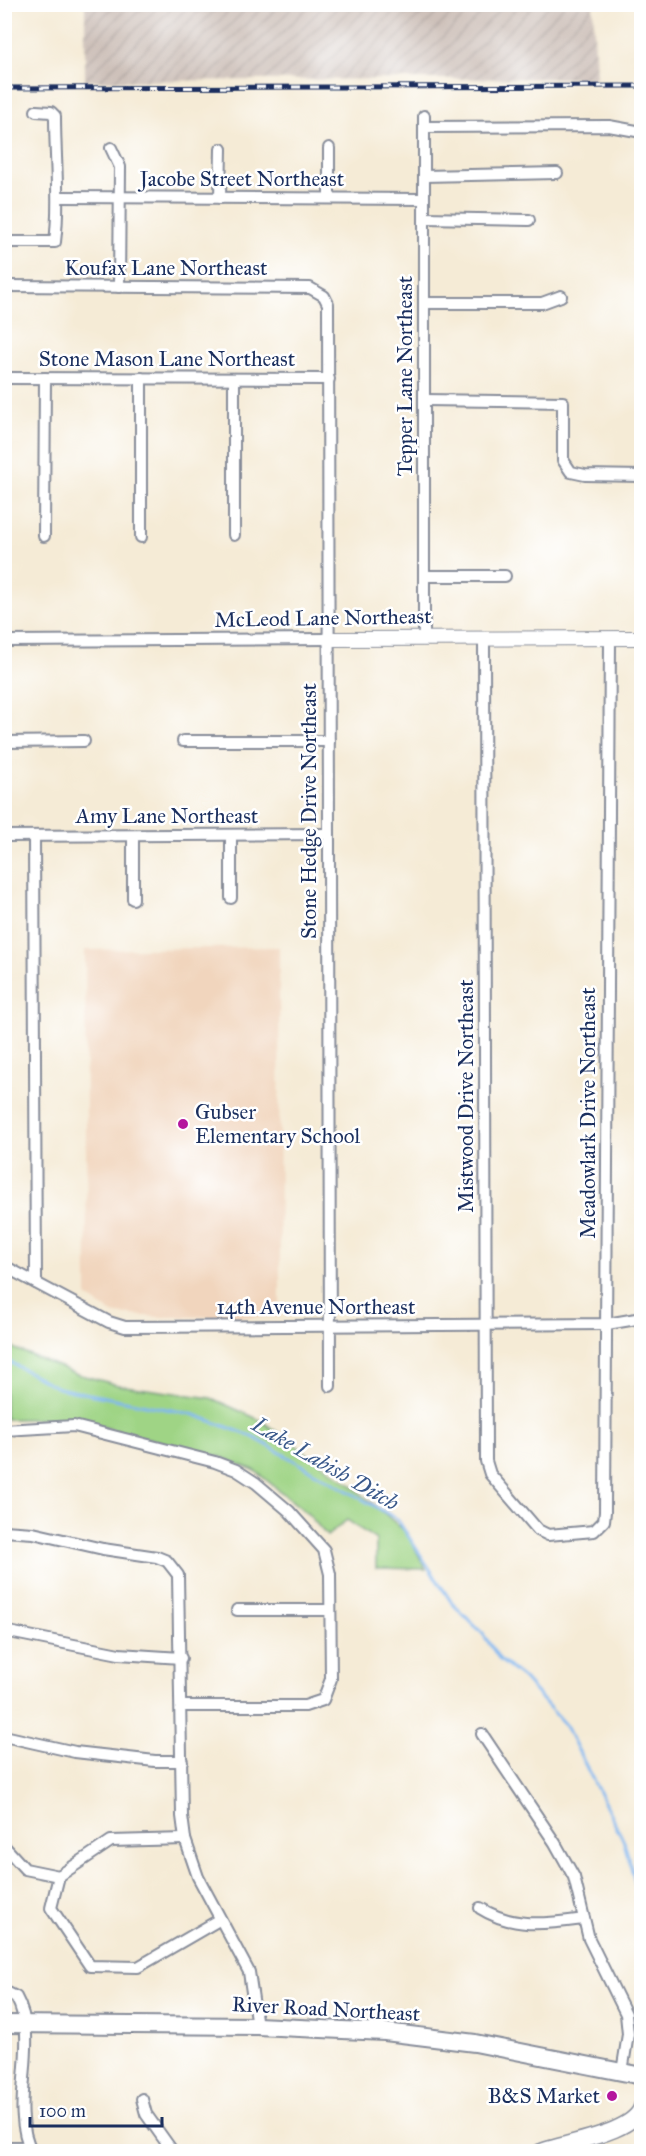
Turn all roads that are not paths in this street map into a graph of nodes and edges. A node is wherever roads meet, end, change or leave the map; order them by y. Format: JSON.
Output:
{"nodes":[{"id":1,"x":36,"y":111,"type":"dead end"},
{"id":2,"x":642,"y":132,"type":"edge"},
{"id":3,"x":111,"y":148,"type":"dead end"},
{"id":4,"x":329,"y":148,"type":"dead end"},
{"id":5,"x":220,"y":149,"type":"dead end"},
{"id":6,"x":557,"y":173,"type":"dead end"},
{"id":7,"x":424,"y":176,"type":"junction"},
{"id":8,"x":60,"y":197,"type":"junction"},
{"id":9,"x":120,"y":198,"type":"junction"},
{"id":10,"x":220,"y":198,"type":"junction"},
{"id":11,"x":328,"y":198,"type":"junction"},
{"id":12,"x":424,"y":199,"type":"junction"},
{"id":13,"x":425,"y":218,"type":"junction"},
{"id":14,"x":529,"y":220,"type":"dead end"},
{"id":15,"x":4,"y":242,"type":"edge"},
{"id":16,"x":4,"y":286,"type":"edge"},
{"id":17,"x":119,"y":286,"type":"junction"},
{"id":18,"x":324,"y":296,"type":"joint"},
{"id":19,"x":561,"y":296,"type":"dead end"},
{"id":20,"x":425,"y":303,"type":"junction"},
{"id":21,"x":4,"y":378,"type":"edge"},
{"id":22,"x":45,"y":378,"type":"junction"},
{"id":23,"x":141,"y":378,"type":"junction"},
{"id":24,"x":234,"y":379,"type":"junction"},
{"id":25,"x":329,"y":379,"type":"junction"},
{"id":26,"x":425,"y":400,"type":"junction"},
{"id":27,"x":642,"y":476,"type":"edge"},
{"id":28,"x":234,"y":535,"type":"dead end"},
{"id":29,"x":44,"y":536,"type":"dead end"},
{"id":30,"x":141,"y":537,"type":"dead end"},
{"id":31,"x":424,"y":576,"type":"junction"},
{"id":32,"x":505,"y":576,"type":"dead end"},
{"id":33,"x":424,"y":637,"type":"junction"},
{"id":34,"x":484,"y":638,"type":"junction"},
{"id":35,"x":610,"y":638,"type":"junction"},
{"id":36,"x":642,"y":638,"type":"edge"},
{"id":37,"x":328,"y":639,"type":"junction"},
{"id":38,"x":4,"y":641,"type":"edge"},
{"id":39,"x":84,"y":741,"type":"dead end"},
{"id":40,"x":183,"y":741,"type":"dead end"},
{"id":41,"x":329,"y":741,"type":"junction"},
{"id":42,"x":4,"y":742,"type":"edge"},
{"id":43,"x":329,"y":834,"type":"junction"},
{"id":44,"x":231,"y":835,"type":"junction"},
{"id":45,"x":4,"y":836,"type":"edge"},
{"id":46,"x":34,"y":836,"type":"junction"},
{"id":47,"x":133,"y":836,"type":"junction"},
{"id":48,"x":133,"y":898,"type":"dead end"},
{"id":49,"x":231,"y":898,"type":"dead end"},
{"id":50,"x":4,"y":1266,"type":"edge"},
{"id":51,"x":36,"y":1283,"type":"junction"},
{"id":52,"x":642,"y":1318,"type":"edge"},
{"id":53,"x":607,"y":1324,"type":"junction"},
{"id":54,"x":486,"y":1325,"type":"junction"},
{"id":55,"x":330,"y":1327,"type":"junction"},
{"id":56,"x":330,"y":1386,"type":"dead end"},
{"id":57,"x":4,"y":1430,"type":"edge"},
{"id":58,"x":4,"y":1531,"type":"edge"},
{"id":59,"x":542,"y":1533,"type":"joint"},
{"id":60,"x":237,"y":1610,"type":"dead end"},
{"id":61,"x":330,"y":1610,"type":"junction"},
{"id":62,"x":4,"y":1631,"type":"edge"},
{"id":63,"x":181,"y":1658,"type":"junction"},
{"id":64,"x":181,"y":1707,"type":"junction"},
{"id":65,"x":482,"y":1734,"type":"dead end"},
{"id":66,"x":4,"y":1736,"type":"edge"},
{"id":67,"x":182,"y":1761,"type":"junction"},
{"id":68,"x":185,"y":1839,"type":"junction"},
{"id":69,"x":4,"y":1846,"type":"edge"},
{"id":70,"x":58,"y":1876,"type":"junction"},
{"id":71,"x":480,"y":1908,"type":"dead end"},
{"id":72,"x":584,"y":1919,"type":"junction"},
{"id":73,"x":219,"y":1920,"type":"junction"},
{"id":74,"x":4,"y":1991,"type":"edge"},
{"id":75,"x":4,"y":2024,"type":"edge"},
{"id":76,"x":25,"y":2024,"type":"junction"},
{"id":77,"x":256,"y":2026,"type":"junction"},
{"id":78,"x":622,"y":2072,"type":"junction"},
{"id":79,"x":642,"y":2076,"type":"edge"},
{"id":80,"x":142,"y":2099,"type":"dead end"},
{"id":81,"x":642,"y":2106,"type":"edge"},
{"id":82,"x":642,"y":2125,"type":"edge"},
{"id":83,"x":619,"y":2128,"type":"junction"},
{"id":84,"x":4,"y":2146,"type":"edge"},
{"id":85,"x":31,"y":2149,"type":"edge"},
{"id":86,"x":172,"y":2151,"type":"edge"},
{"id":87,"x":540,"y":2151,"type":"edge"}],
"edges":[{"from":1,"to":8,"type":"street"},
{"from":2,"to":7,"type":"street","name":"Tepper Lane Northeast"},
{"from":3,"to":9,"type":"street"},
{"from":4,"to":11,"type":"street"},
{"from":5,"to":10,"type":"street"},
{"from":6,"to":7,"type":"street"},
{"from":7,"to":12,"type":"street","name":"Tepper Lane Northeast"},
{"from":8,"to":9,"type":"street","name":"Jacobe Street Northeast"},
{"from":8,"to":15,"type":"street"},
{"from":9,"to":10,"type":"street","name":"Jacobe Street Northeast"},
{"from":9,"to":17,"type":"street"},
{"from":10,"to":11,"type":"street","name":"Jacobe Street Northeast"},
{"from":11,"to":12,"type":"street","name":"Jacobe Street Northeast"},
{"from":12,"to":13,"type":"street","name":"Tepper Lane Northeast"},
{"from":13,"to":14,"type":"street"},
{"from":13,"to":20,"type":"street","name":"Tepper Lane Northeast"},
{"from":16,"to":17,"type":"street","name":"Koufax Lane Northeast"},
{"from":17,"to":18,"type":"street","name":"Koufax Lane Northeast"},
{"from":18,"to":25,"type":"street","name":"Stone Hedge Drive Northeast"},
{"from":19,"to":20,"type":"street"},
{"from":20,"to":26,"type":"street","name":"Tepper Lane Northeast"},
{"from":21,"to":22,"type":"street","name":"Stone Mason Lane Northeast"},
{"from":22,"to":23,"type":"street","name":"Stone Mason Lane Northeast"},
{"from":22,"to":29,"type":"street"},
{"from":23,"to":24,"type":"street","name":"Stone Mason Lane Northeast"},
{"from":23,"to":30,"type":"street"},
{"from":24,"to":25,"type":"street","name":"Stone Mason Lane Northeast"},
{"from":24,"to":28,"type":"street"},
{"from":25,"to":37,"type":"street","name":"Stone Hedge Drive Northeast"},
{"from":26,"to":27,"type":"street"},
{"from":26,"to":31,"type":"street","name":"Tepper Lane Northeast"},
{"from":31,"to":32,"type":"street"},
{"from":31,"to":33,"type":"street","name":"Tepper Lane Northeast"},
{"from":33,"to":34,"type":"street","name":"McLeod Lane Northeast"},
{"from":33,"to":37,"type":"street","name":"McLeod Lane Northeast"},
{"from":34,"to":35,"type":"street","name":"McLeod Lane Northeast"},
{"from":34,"to":54,"type":"street","name":"Mistwood Drive Northeast"},
{"from":35,"to":36,"type":"street","name":"McLeod Lane Northeast"},
{"from":35,"to":53,"type":"street","name":"Meadowlark Drive Northeast"},
{"from":37,"to":38,"type":"street","name":"McLeod Lane Northeast"},
{"from":37,"to":41,"type":"street","name":"Stone Hedge Drive Northeast"},
{"from":39,"to":42,"type":"street"},
{"from":40,"to":41,"type":"street"},
{"from":41,"to":43,"type":"street","name":"Stone Hedge Drive Northeast"},
{"from":43,"to":44,"type":"street","name":"Amy Lane Northeast"},
{"from":43,"to":55,"type":"street","name":"Stone Hedge Drive Northeast"},
{"from":44,"to":47,"type":"street","name":"Amy Lane Northeast"},
{"from":44,"to":49,"type":"street"},
{"from":45,"to":46,"type":"street","name":"Amy Lane Northeast"},
{"from":46,"to":47,"type":"street","name":"Amy Lane Northeast"},
{"from":46,"to":51,"type":"street"},
{"from":47,"to":48,"type":"street"},
{"from":50,"to":51,"type":"street","name":"14th Avenue Northeast"},
{"from":51,"to":55,"type":"street","name":"14th Avenue Northeast"},
{"from":52,"to":53,"type":"street","name":"14th Avenue Northeast"},
{"from":53,"to":54,"type":"street","name":"14th Avenue Northeast"},
{"from":53,"to":59,"type":"street","name":"Meadowlark Drive Northeast"},
{"from":54,"to":55,"type":"street","name":"14th Avenue Northeast"},
{"from":54,"to":59,"type":"street","name":"Mistwood Drive Northeast"},
{"from":55,"to":56,"type":"street","name":"Stone Hedge Drive Northeast"},
{"from":57,"to":61,"type":"street"},
{"from":58,"to":63,"type":"street"},
{"from":60,"to":61,"type":"street"},
{"from":61,"to":64,"type":"street"},
{"from":62,"to":63,"type":"street"},
{"from":63,"to":64,"type":"street"},
{"from":64,"to":67,"type":"street"},
{"from":65,"to":72,"type":"street"},
{"from":66,"to":67,"type":"street"},
{"from":67,"to":68,"type":"street"},
{"from":68,"to":70,"type":"street"},
{"from":68,"to":73,"type":"street"},
{"from":69,"to":70,"type":"street"},
{"from":70,"to":73,"type":"street"},
{"from":71,"to":72,"type":"street"},
{"from":72,"to":78,"type":"street"},
{"from":73,"to":77,"type":"street"},
{"from":74,"to":76,"type":"street"},
{"from":75,"to":76,"type":"main road","name":"River Road Northeast"},
{"from":76,"to":77,"type":"main road","name":"River Road Northeast"},
{"from":76,"to":85,"type":"street"},
{"from":77,"to":78,"type":"main road","name":"River Road Northeast"},
{"from":78,"to":79,"type":"main road","name":"River Road Northeast"},
{"from":80,"to":86,"type":"street"},
{"from":81,"to":83,"type":"main road"},
{"from":82,"to":83,"type":"main road"},
{"from":83,"to":87,"type":"main road"},
{"from":84,"to":85,"type":"street"}]}
